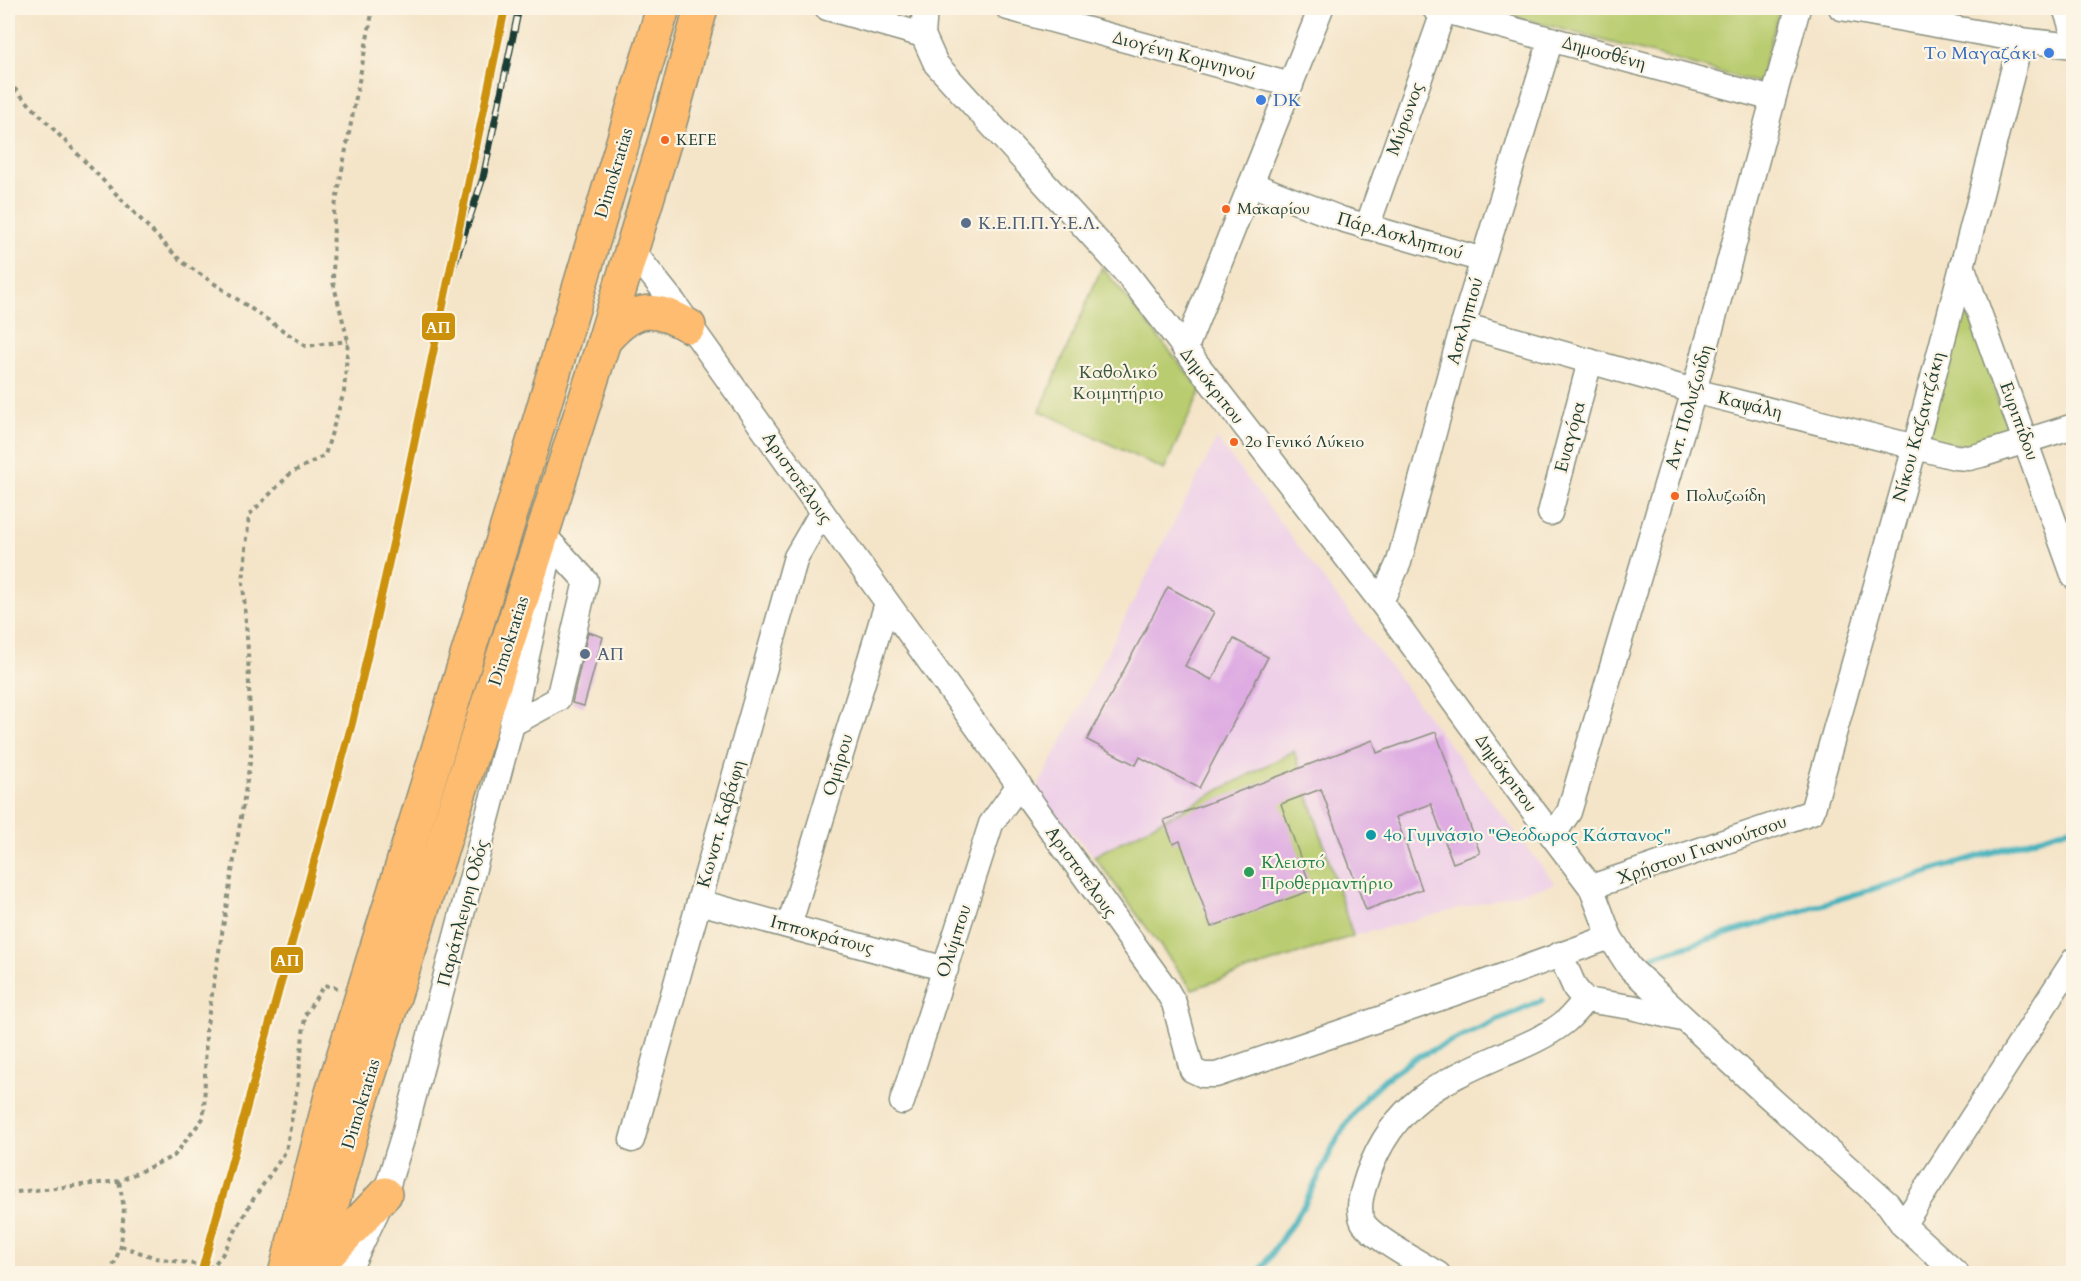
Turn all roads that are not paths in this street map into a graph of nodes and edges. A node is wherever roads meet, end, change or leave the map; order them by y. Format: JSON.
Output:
{"nodes":[{"id":1,"x":663,"y":8,"type":"edge"},
{"id":2,"x":701,"y":8,"type":"edge"},
{"id":3,"x":714,"y":8,"type":"edge"},
{"id":4,"x":827,"y":8,"type":"edge"},
{"id":5,"x":925,"y":8,"type":"edge"},
{"id":6,"x":1008,"y":8,"type":"edge"},
{"id":7,"x":1321,"y":8,"type":"edge"},
{"id":8,"x":1798,"y":8,"type":"edge"},
{"id":9,"x":1841,"y":8,"type":"edge"},
{"id":10,"x":2065,"y":8,"type":"edge"},
{"id":11,"x":1439,"y":9,"type":"edge"},
{"id":12,"x":923,"y":35,"type":"junction"},
{"id":13,"x":2073,"y":35,"type":"edge"},
{"id":14,"x":693,"y":39,"type":"junction"},
{"id":15,"x":1551,"y":39,"type":"junction"},
{"id":16,"x":2021,"y":40,"type":"junction"},
{"id":17,"x":2073,"y":46,"type":"edge"},
{"id":18,"x":1291,"y":85,"type":"junction"},
{"id":19,"x":1773,"y":99,"type":"junction"},
{"id":20,"x":1251,"y":184,"type":"junction"},
{"id":21,"x":1367,"y":227,"type":"junction"},
{"id":22,"x":632,"y":250,"type":"junction"},
{"id":23,"x":1483,"y":260,"type":"junction"},
{"id":24,"x":1962,"y":265,"type":"junction"},
{"id":25,"x":1463,"y":325,"type":"junction"},
{"id":26,"x":689,"y":326,"type":"junction"},
{"id":27,"x":604,"y":341,"type":"junction"},
{"id":28,"x":1185,"y":350,"type":"junction"},
{"id":29,"x":1590,"y":362,"type":"junction"},
{"id":30,"x":1694,"y":391,"type":"junction"},
{"id":31,"x":2073,"y":426,"type":"edge"},
{"id":32,"x":2026,"y":441,"type":"junction"},
{"id":33,"x":1915,"y":447,"type":"junction"},
{"id":34,"x":565,"y":461,"type":"junction"},
{"id":35,"x":822,"y":512,"type":"junction"},
{"id":36,"x":1550,"y":513,"type":"dead end"},
{"id":37,"x":552,"y":544,"type":"junction"},
{"id":38,"x":2073,"y":577,"type":"edge"},
{"id":39,"x":1381,"y":602,"type":"junction"},
{"id":40,"x":887,"y":603,"type":"junction"},
{"id":41,"x":512,"y":724,"type":"junction"},
{"id":42,"x":1019,"y":785,"type":"junction"},
{"id":43,"x":1812,"y":813,"type":"joint"},
{"id":44,"x":1553,"y":836,"type":"junction"},
{"id":45,"x":1591,"y":887,"type":"junction"},
{"id":46,"x":699,"y":902,"type":"junction"},
{"id":47,"x":789,"y":927,"type":"junction"},
{"id":48,"x":1610,"y":937,"type":"junction"},
{"id":49,"x":1560,"y":954,"type":"junction"},
{"id":50,"x":2073,"y":960,"type":"edge"},
{"id":51,"x":946,"y":969,"type":"junction"},
{"id":52,"x":1585,"y":1000,"type":"junction"},
{"id":53,"x":1684,"y":1019,"type":"junction"},
{"id":54,"x":902,"y":1102,"type":"dead end"},
{"id":55,"x":632,"y":1140,"type":"dead end"},
{"id":56,"x":385,"y":1194,"type":"junction"},
{"id":57,"x":1903,"y":1224,"type":"junction"},
{"id":58,"x":300,"y":1271,"type":"edge"},
{"id":59,"x":346,"y":1274,"type":"edge"},
{"id":60,"x":1438,"y":1274,"type":"edge"},
{"id":61,"x":1957,"y":1274,"type":"edge"}],
"edges":[{"from":1,"to":58,"type":"highway","name":"Dimokratias"},
{"from":2,"to":14,"type":"highway","name":"Dimokratias"},
{"from":3,"to":14,"type":"highway"},
{"from":4,"to":12,"type":"street"},
{"from":5,"to":12,"type":"street"},
{"from":6,"to":18,"type":"street","name":"Διογένη Κομνηνού"},
{"from":7,"to":18,"type":"street"},
{"from":8,"to":19,"type":"street","name":"Αντ. Πολυζωίδη"},
{"from":9,"to":16,"type":"street"},
{"from":10,"to":13,"type":"street"},
{"from":11,"to":15,"type":"street","name":"Δημοσθένη"},
{"from":11,"to":21,"type":"street","name":"Μύρωνος"},
{"from":12,"to":28,"type":"street","name":"Δημόκριτου"},
{"from":14,"to":22,"type":"highway","name":"Dimokratias"},
{"from":15,"to":19,"type":"street","name":"Δημοσθένη"},
{"from":15,"to":23,"type":"street","name":"Ασκληπιού"},
{"from":16,"to":17,"type":"street"},
{"from":16,"to":24,"type":"street","name":"Νίκου Καζαντζάκη"},
{"from":18,"to":20,"type":"street"},
{"from":19,"to":30,"type":"street","name":"Αντ. Πολυζωίδη"},
{"from":20,"to":21,"type":"street","name":"Πάρ.Ασκληπιού"},
{"from":20,"to":28,"type":"street"},
{"from":21,"to":23,"type":"street","name":"Πάρ.Ασκληπιού"},
{"from":22,"to":26,"type":"street","name":"Αριστοτέλους"},
{"from":22,"to":27,"type":"highway","name":"Dimokratias"},
{"from":23,"to":25,"type":"street","name":"Ασκληπιού"},
{"from":24,"to":32,"type":"street","name":"Ευριπίδου"},
{"from":24,"to":33,"type":"street","name":"Νίκου Καζαντζάκη"},
{"from":25,"to":29,"type":"street","name":"Καψάλη"},
{"from":25,"to":39,"type":"street","name":"Ασκληπιού"},
{"from":26,"to":27,"type":"highway"},
{"from":26,"to":35,"type":"street","name":"Αριστοτέλους"},
{"from":27,"to":34,"type":"highway","name":"Dimokratias"},
{"from":28,"to":39,"type":"street","name":"Δημόκριτου"},
{"from":29,"to":30,"type":"street","name":"Καψάλη"},
{"from":29,"to":36,"type":"street","name":"Ευαγόρα"},
{"from":30,"to":33,"type":"street","name":"Καψάλη"},
{"from":30,"to":44,"type":"street","name":"Αντ. Πολυζωίδη"},
{"from":31,"to":32,"type":"street"},
{"from":32,"to":33,"type":"street","name":"Καψάλη"},
{"from":32,"to":38,"type":"street","name":"Ευριπίδου"},
{"from":33,"to":43,"type":"street","name":"Νίκου Καζαντζάκη"},
{"from":34,"to":37,"type":"highway"},
{"from":34,"to":58,"type":"highway","name":"Dimokratias"},
{"from":35,"to":40,"type":"street","name":"Αριστοτέλους"},
{"from":35,"to":46,"type":"street","name":"Κωνστ. Καβάφη"},
{"from":37,"to":41,"type":"street","name":"Παράπλευρη Οδός"},
{"from":37,"to":41,"type":"street"},
{"from":39,"to":44,"type":"street","name":"Δημόκριτου"},
{"from":40,"to":42,"type":"street","name":"Αριστοτέλους"},
{"from":40,"to":47,"type":"street","name":"Ομήρου"},
{"from":41,"to":56,"type":"street","name":"Παράπλευρη Οδός"},
{"from":42,"to":49,"type":"street","name":"Αριστοτέλους"},
{"from":42,"to":51,"type":"street","name":"Ολύμπου"},
{"from":43,"to":45,"type":"street","name":"Χρήστου Γιαννούτσου"},
{"from":44,"to":45,"type":"street"},
{"from":45,"to":48,"type":"street"},
{"from":46,"to":47,"type":"street","name":"Ιπποκράτους"},
{"from":46,"to":55,"type":"street","name":"Κωνστ. Καβάφη"},
{"from":47,"to":51,"type":"street","name":"Ιπποκράτους"},
{"from":48,"to":49,"type":"street","name":"Αριστοτέλους"},
{"from":48,"to":53,"type":"street"},
{"from":49,"to":52,"type":"street"},
{"from":50,"to":57,"type":"street"},
{"from":51,"to":54,"type":"street","name":"Ολύμπου"},
{"from":52,"to":53,"type":"street"},
{"from":52,"to":60,"type":"street"},
{"from":53,"to":57,"type":"street"},
{"from":56,"to":58,"type":"highway"},
{"from":56,"to":59,"type":"street","name":"Παράπλευρη Οδός"},
{"from":57,"to":61,"type":"street"}]}
